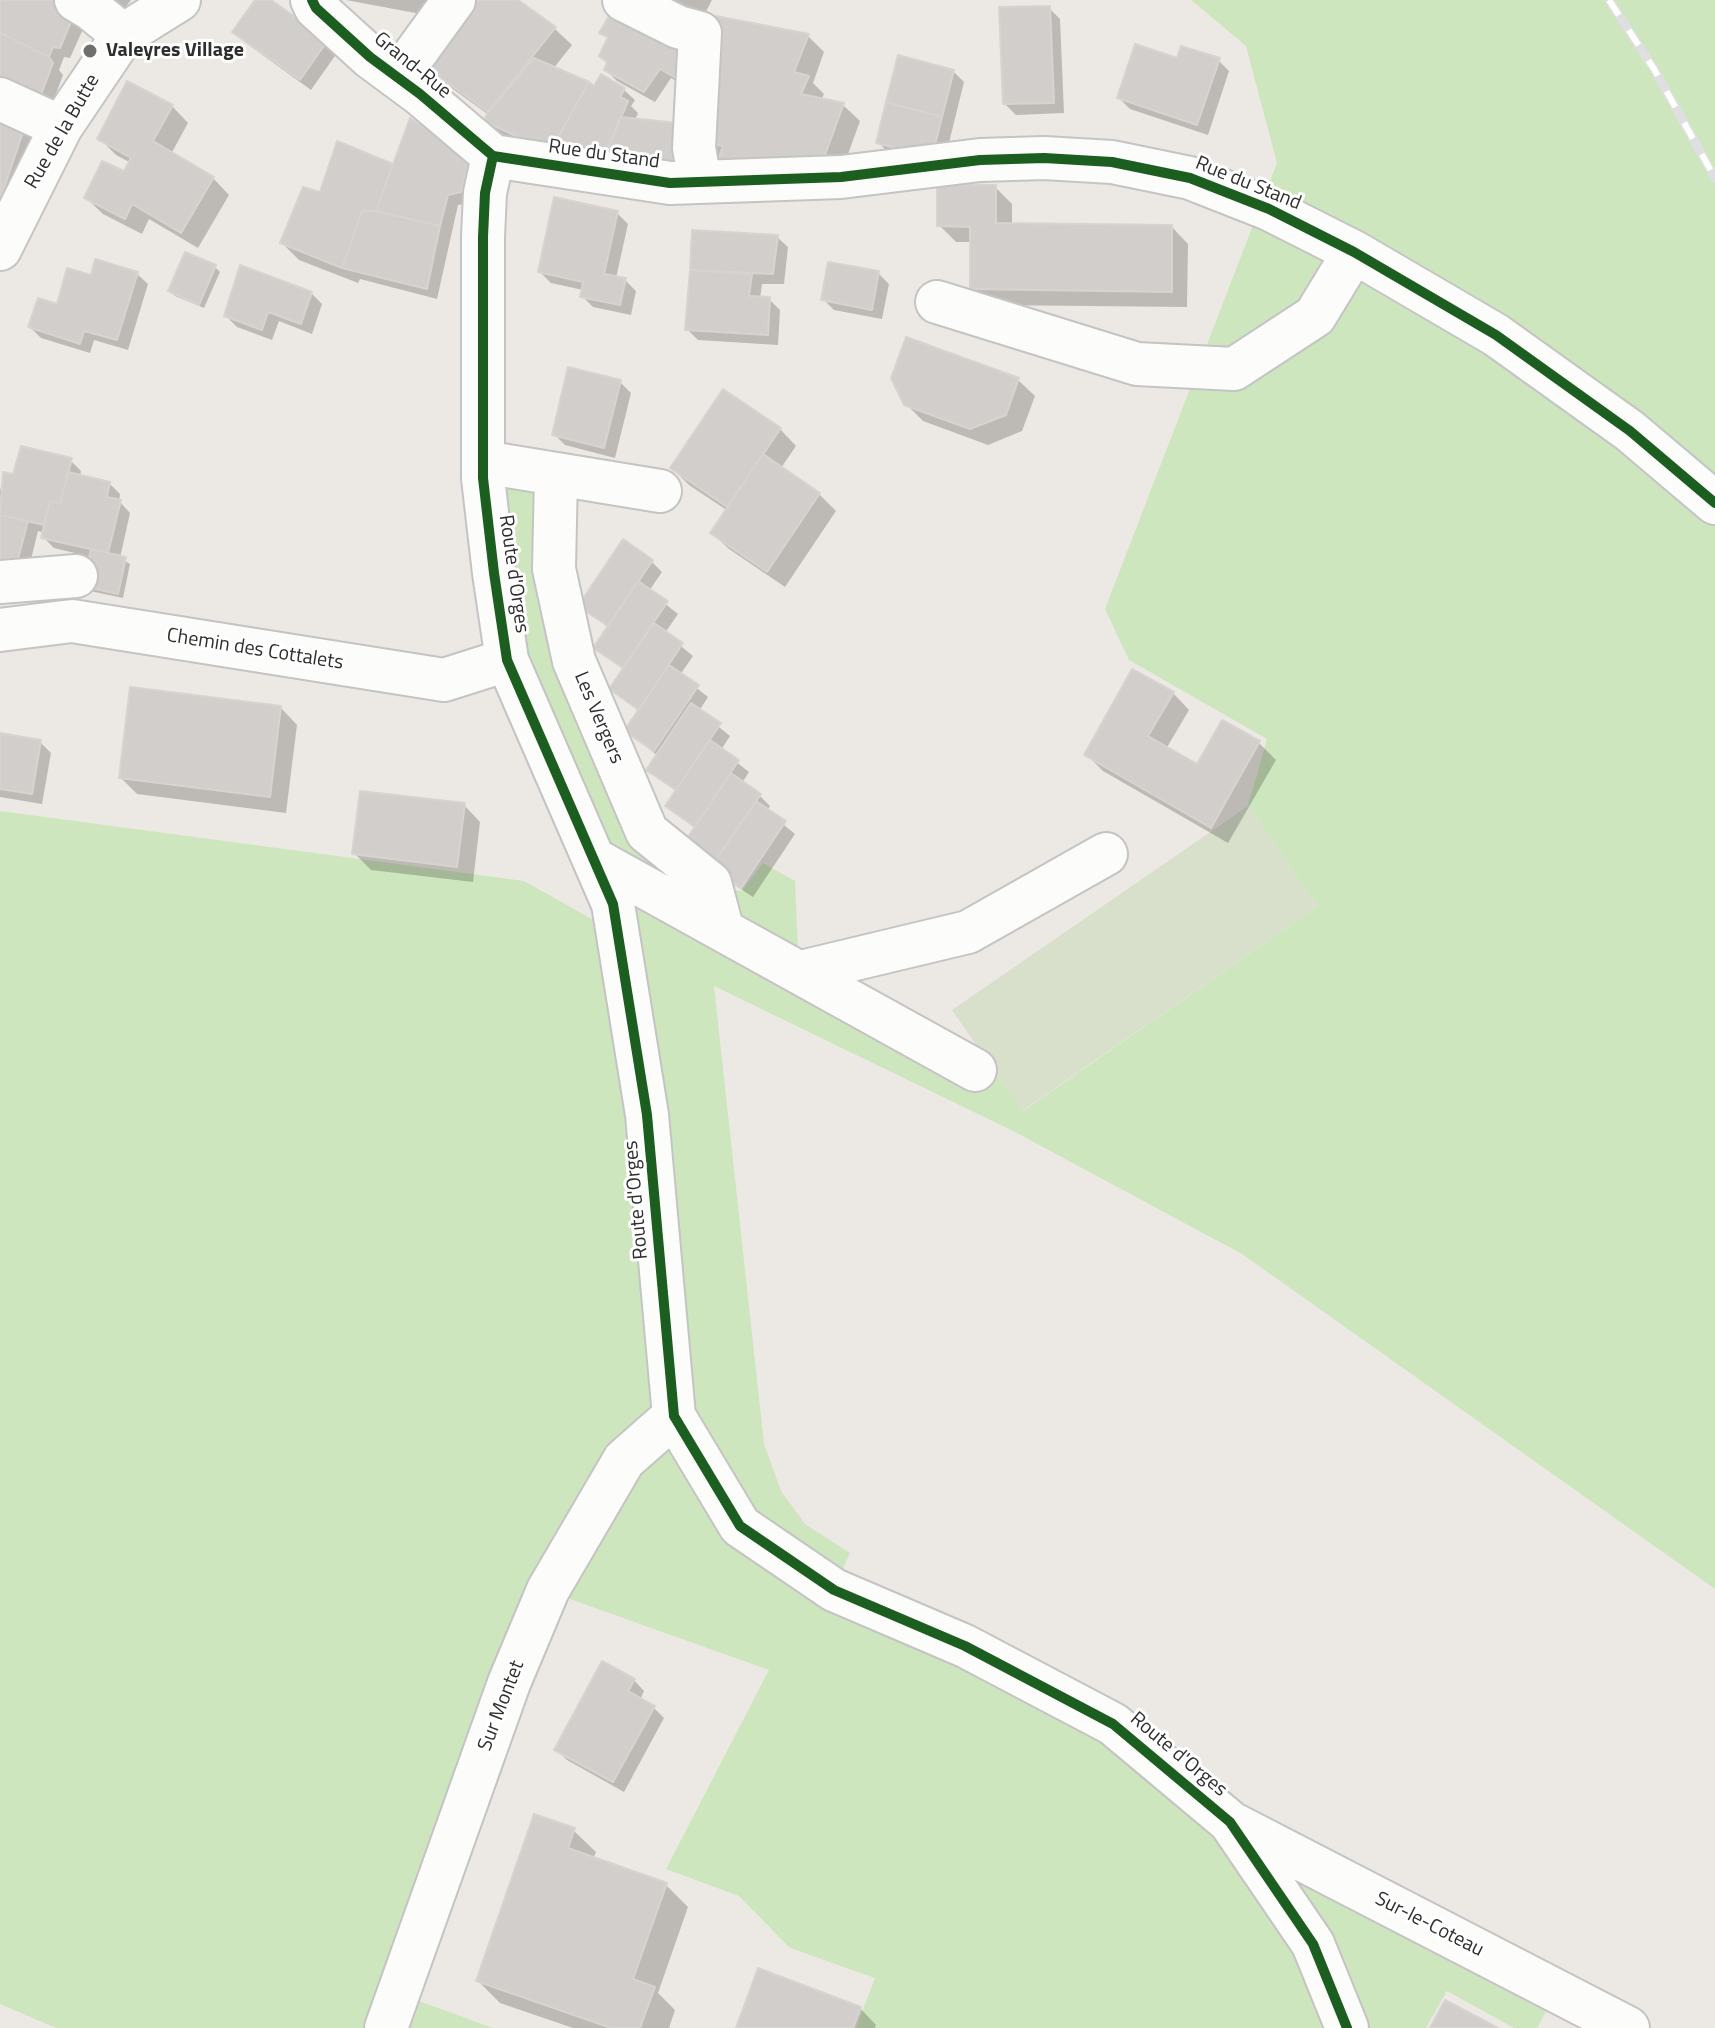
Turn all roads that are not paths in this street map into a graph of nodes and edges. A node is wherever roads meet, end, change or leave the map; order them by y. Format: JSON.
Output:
{"nodes":[{"id":1,"x":76,"y":0,"type":"edge"},
{"id":2,"x":179,"y":0,"type":"edge"},
{"id":3,"x":312,"y":0,"type":"edge"},
{"id":4,"x":454,"y":0,"type":"edge"},
{"id":5,"x":624,"y":0,"type":"edge"},
{"id":6,"x":123,"y":35,"type":"junction"},
{"id":7,"x":398,"y":77,"type":"junction"},
{"id":8,"x":0,"y":99,"type":"edge"},
{"id":9,"x":61,"y":127,"type":"junction"},
{"id":10,"x":493,"y":156,"type":"junction"},
{"id":11,"x":700,"y":181,"type":"junction"},
{"id":12,"x":0,"y":249,"type":"edge"},
{"id":13,"x":1354,"y":252,"type":"junction"},
{"id":14,"x":937,"y":302,"type":"dead end"},
{"id":15,"x":483,"y":462,"type":"junction"},
{"id":16,"x":556,"y":474,"type":"junction"},
{"id":17,"x":660,"y":491,"type":"dead end"},
{"id":18,"x":1715,"y":503,"type":"edge"},
{"id":19,"x":76,"y":576,"type":"dead end"},
{"id":20,"x":0,"y":582,"type":"edge"},
{"id":21,"x":0,"y":630,"type":"edge"},
{"id":22,"x":507,"y":660,"type":"junction"},
{"id":23,"x":1106,"y":854,"type":"dead end"},
{"id":24,"x":594,"y":859,"type":"junction"},
{"id":25,"x":722,"y":928,"type":"junction"},
{"id":26,"x":801,"y":972,"type":"junction"},
{"id":27,"x":975,"y":1070,"type":"dead end"},
{"id":28,"x":674,"y":1416,"type":"junction"},
{"id":29,"x":1230,"y":1822,"type":"junction"},
{"id":30,"x":386,"y":2028,"type":"edge"},
{"id":31,"x":1347,"y":2028,"type":"edge"},
{"id":32,"x":1628,"y":2028,"type":"edge"}],
"edges":[{"from":1,"to":6,"type":"street"},
{"from":2,"to":6,"type":"street","name":"Rue de la Butte"},
{"from":3,"to":7,"type":"street","name":"Grand-Rue"},
{"from":4,"to":7,"type":"street"},
{"from":5,"to":11,"type":"street"},
{"from":6,"to":9,"type":"street","name":"Rue de la Butte"},
{"from":7,"to":10,"type":"street","name":"Grand-Rue"},
{"from":8,"to":9,"type":"street"},
{"from":9,"to":12,"type":"street","name":"Rue de la Butte"},
{"from":10,"to":11,"type":"street","name":"Rue du Stand"},
{"from":10,"to":15,"type":"street","name":"Route d'Orges"},
{"from":11,"to":13,"type":"street","name":"Rue du Stand"},
{"from":13,"to":14,"type":"street"},
{"from":13,"to":18,"type":"street","name":"Rue du Stand"},
{"from":15,"to":16,"type":"street"},
{"from":15,"to":22,"type":"street","name":"Route d'Orges"},
{"from":16,"to":17,"type":"street"},
{"from":16,"to":25,"type":"street","name":"Les Vergers"},
{"from":19,"to":20,"type":"street"},
{"from":21,"to":22,"type":"street","name":"Chemin des Cottalets"},
{"from":22,"to":24,"type":"street","name":"Route d'Orges"},
{"from":23,"to":26,"type":"street"},
{"from":24,"to":25,"type":"street"},
{"from":24,"to":28,"type":"street","name":"Route d'Orges"},
{"from":25,"to":26,"type":"street"},
{"from":26,"to":27,"type":"street"},
{"from":28,"to":29,"type":"street","name":"Route d'Orges"},
{"from":28,"to":30,"type":"street","name":"Sur Montet"},
{"from":29,"to":31,"type":"street","name":"Route d'Orges"},
{"from":29,"to":32,"type":"street","name":"Sur-le-Coteau"}]}
